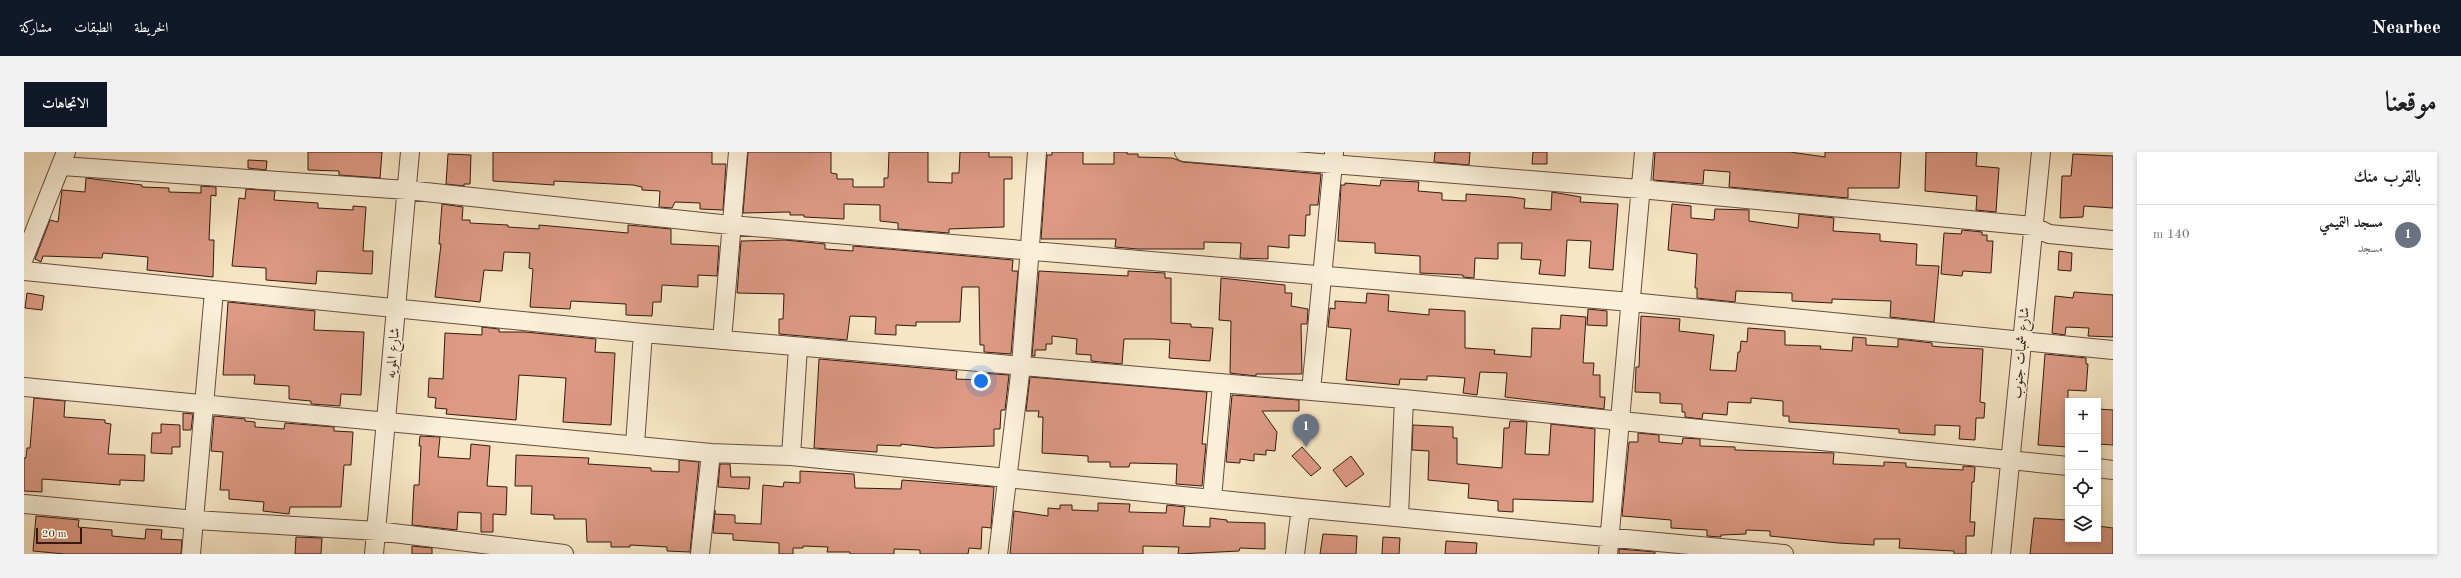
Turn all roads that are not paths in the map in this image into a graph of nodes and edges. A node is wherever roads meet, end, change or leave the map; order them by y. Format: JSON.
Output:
{"nodes":[{"id":1,"x":410,"y":152,"type":"edge"},
{"id":2,"x":738,"y":152,"type":"edge"},
{"id":3,"x":1037,"y":152,"type":"edge"},
{"id":4,"x":1184,"y":152,"type":"edge"},
{"id":5,"x":1644,"y":152,"type":"edge"},
{"id":6,"x":2041,"y":152,"type":"edge"},
{"id":7,"x":1252,"y":155,"type":"edge"},
{"id":8,"x":1334,"y":158,"type":"edge"},
{"id":9,"x":64,"y":159,"type":"edge"},
{"id":10,"x":1640,"y":189,"type":"junction"},
{"id":11,"x":407,"y":190,"type":"junction"},
{"id":12,"x":730,"y":225,"type":"junction"},
{"id":13,"x":2032,"y":226,"type":"junction"},
{"id":14,"x":2113,"y":240,"type":"edge"},
{"id":15,"x":1032,"y":251,"type":"junction"},
{"id":16,"x":24,"y":258,"type":"edge"},
{"id":17,"x":24,"y":271,"type":"edge"},
{"id":18,"x":1324,"y":275,"type":"junction"},
{"id":19,"x":214,"y":291,"type":"junction"},
{"id":20,"x":1631,"y":302,"type":"junction"},
{"id":21,"x":397,"y":308,"type":"junction"},
{"id":22,"x":643,"y":333,"type":"junction"},
{"id":23,"x":722,"y":340,"type":"junction"},
{"id":24,"x":2022,"y":341,"type":"junction"},
{"id":25,"x":798,"y":347,"type":"junction"},
{"id":26,"x":2113,"y":350,"type":"edge"},
{"id":27,"x":1021,"y":366,"type":"junction"},
{"id":28,"x":1222,"y":383,"type":"junction"},
{"id":29,"x":24,"y":387,"type":"edge"},
{"id":30,"x":1311,"y":391,"type":"junction"},
{"id":31,"x":1404,"y":399,"type":"junction"},
{"id":32,"x":206,"y":403,"type":"junction"},
{"id":33,"x":388,"y":421,"type":"junction"},
{"id":34,"x":1619,"y":422,"type":"junction"},
{"id":35,"x":635,"y":444,"type":"junction"},
{"id":36,"x":711,"y":453,"type":"junction"},
{"id":37,"x":791,"y":456,"type":"junction"},
{"id":38,"x":2012,"y":461,"type":"junction"},
{"id":39,"x":2065,"y":466,"type":"edge"},
{"id":40,"x":2101,"y":468,"type":"edge"},
{"id":41,"x":2113,"y":470,"type":"edge"},
{"id":42,"x":1007,"y":476,"type":"junction"},
{"id":43,"x":1212,"y":499,"type":"junction"},
{"id":44,"x":24,"y":504,"type":"edge"},
{"id":45,"x":1301,"y":508,"type":"junction"},
{"id":46,"x":1399,"y":516,"type":"junction"},
{"id":47,"x":196,"y":520,"type":"junction"},
{"id":48,"x":377,"y":531,"type":"junction"},
{"id":49,"x":1608,"y":546,"type":"edge"},
{"id":50,"x":191,"y":554,"type":"edge"},
{"id":51,"x":374,"y":554,"type":"edge"},
{"id":52,"x":564,"y":554,"type":"edge"},
{"id":53,"x":700,"y":554,"type":"edge"},
{"id":54,"x":998,"y":554,"type":"edge"},
{"id":55,"x":1295,"y":554,"type":"edge"},
{"id":56,"x":1784,"y":554,"type":"edge"},
{"id":57,"x":2001,"y":554,"type":"edge"}],
"edges":[{"from":1,"to":11,"type":"street","name":"شارع المويه"},
{"from":2,"to":12,"type":"street"},
{"from":3,"to":15,"type":"street"},
{"from":4,"to":7,"type":"street"},
{"from":5,"to":10,"type":"street"},
{"from":6,"to":13,"type":"street","name":"شارع شمبات جنوب"},
{"from":7,"to":8,"type":"street"},
{"from":8,"to":10,"type":"street"},
{"from":8,"to":18,"type":"street"},
{"from":9,"to":11,"type":"street"},
{"from":9,"to":16,"type":"street"},
{"from":10,"to":13,"type":"street"},
{"from":10,"to":20,"type":"street"},
{"from":11,"to":12,"type":"street"},
{"from":11,"to":21,"type":"street","name":"شارع المويه"},
{"from":12,"to":15,"type":"street"},
{"from":12,"to":23,"type":"street"},
{"from":13,"to":14,"type":"street"},
{"from":13,"to":24,"type":"street","name":"شارع شمبات جنوب"},
{"from":15,"to":18,"type":"street"},
{"from":15,"to":27,"type":"street"},
{"from":17,"to":19,"type":"street"},
{"from":18,"to":20,"type":"street"},
{"from":18,"to":30,"type":"street"},
{"from":19,"to":21,"type":"street"},
{"from":19,"to":32,"type":"street"},
{"from":20,"to":24,"type":"street"},
{"from":20,"to":34,"type":"street"},
{"from":21,"to":22,"type":"street"},
{"from":21,"to":33,"type":"street","name":"شارع المويه"},
{"from":22,"to":23,"type":"street"},
{"from":22,"to":35,"type":"street"},
{"from":23,"to":25,"type":"street"},
{"from":24,"to":26,"type":"street"},
{"from":24,"to":38,"type":"street","name":"شارع شمبات جنوب"},
{"from":25,"to":27,"type":"street"},
{"from":25,"to":37,"type":"street"},
{"from":27,"to":28,"type":"street"},
{"from":27,"to":42,"type":"street"},
{"from":28,"to":30,"type":"street"},
{"from":28,"to":43,"type":"street"},
{"from":29,"to":32,"type":"street"},
{"from":30,"to":31,"type":"street"},
{"from":31,"to":34,"type":"street"},
{"from":31,"to":46,"type":"street"},
{"from":32,"to":33,"type":"street"},
{"from":32,"to":47,"type":"street"},
{"from":33,"to":35,"type":"street"},
{"from":33,"to":48,"type":"street","name":"شارع المويه"},
{"from":34,"to":38,"type":"street"},
{"from":34,"to":49,"type":"street"},
{"from":35,"to":36,"type":"street"},
{"from":36,"to":37,"type":"street"},
{"from":36,"to":53,"type":"street"},
{"from":37,"to":42,"type":"street"},
{"from":38,"to":39,"type":"street"},
{"from":38,"to":57,"type":"street","name":"شارع شمبات جنوب"},
{"from":40,"to":41,"type":"street"},
{"from":42,"to":43,"type":"street"},
{"from":42,"to":54,"type":"street"},
{"from":43,"to":45,"type":"street"},
{"from":44,"to":47,"type":"street"},
{"from":45,"to":46,"type":"street"},
{"from":45,"to":55,"type":"street"},
{"from":46,"to":49,"type":"street"},
{"from":47,"to":48,"type":"street"},
{"from":47,"to":50,"type":"street"},
{"from":48,"to":51,"type":"street","name":"شارع المويه"},
{"from":48,"to":52,"type":"street"},
{"from":49,"to":56,"type":"street"}]}
